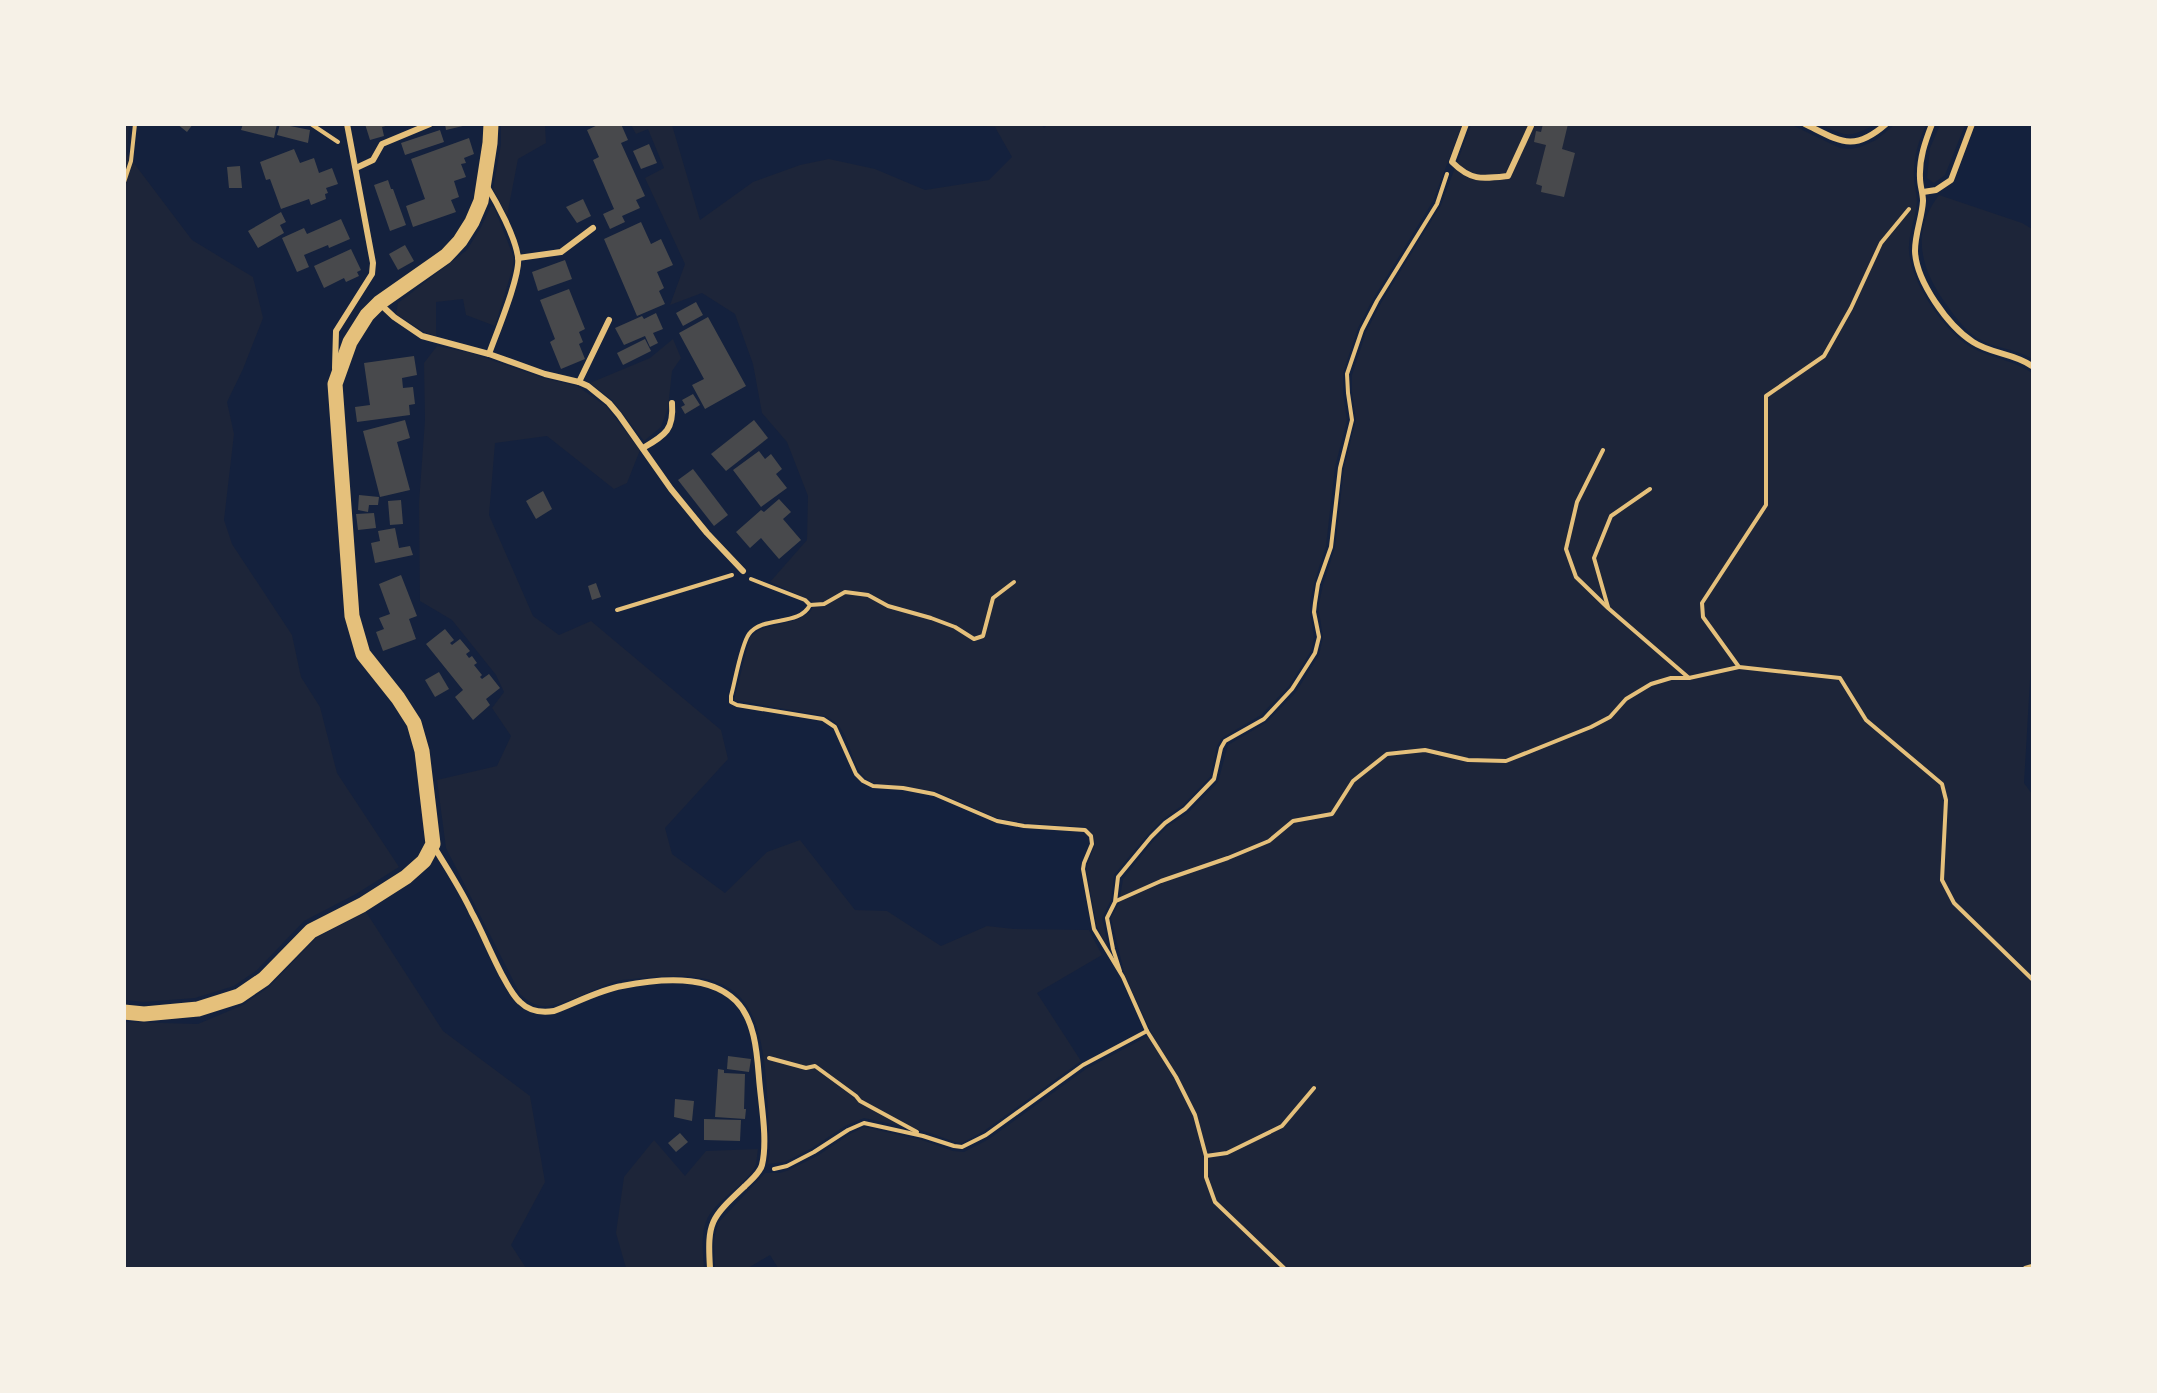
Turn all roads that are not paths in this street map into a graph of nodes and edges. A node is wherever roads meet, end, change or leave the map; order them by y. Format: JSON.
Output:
{"nodes":[{"id":1,"x":347,"y":124,"type":"edge"},
{"id":2,"x":430,"y":124,"type":"edge"},
{"id":3,"x":491,"y":124,"type":"edge"},
{"id":4,"x":1466,"y":124,"type":"edge"},
{"id":5,"x":1805,"y":124,"type":"edge"},
{"id":6,"x":1886,"y":124,"type":"edge"},
{"id":7,"x":1932,"y":124,"type":"edge"},
{"id":8,"x":1972,"y":124,"type":"edge"},
{"id":9,"x":1531,"y":126,"type":"edge"},
{"id":10,"x":356,"y":168,"type":"junction"},
{"id":11,"x":484,"y":182,"type":"junction"},
{"id":12,"x":1923,"y":192,"type":"junction"},
{"id":13,"x":593,"y":228,"type":"dead end"},
{"id":14,"x":518,"y":258,"type":"junction"},
{"id":15,"x":379,"y":303,"type":"junction"},
{"id":16,"x":609,"y":320,"type":"dead end"},
{"id":17,"x":489,"y":354,"type":"junction"},
{"id":18,"x":2032,"y":366,"type":"edge"},
{"id":19,"x":579,"y":381,"type":"junction"},
{"id":20,"x":335,"y":384,"type":"junction"},
{"id":21,"x":672,"y":403,"type":"dead end"},
{"id":22,"x":644,"y":447,"type":"junction"},
{"id":23,"x":743,"y":572,"type":"road end"},
{"id":24,"x":433,"y":844,"type":"junction"},
{"id":25,"x":124,"y":1012,"type":"edge"},
{"id":26,"x":710,"y":1269,"type":"edge"}],
"edges":[{"from":1,"to":10,"type":"street"},
{"from":2,"to":10,"type":"street"},
{"from":3,"to":11,"type":"main road"},
{"from":4,"to":9,"type":"street"},
{"from":5,"to":6,"type":"street"},
{"from":7,"to":12,"type":"street"},
{"from":8,"to":12,"type":"street"},
{"from":10,"to":20,"type":"street"},
{"from":11,"to":14,"type":"street"},
{"from":11,"to":15,"type":"main road"},
{"from":12,"to":18,"type":"street"},
{"from":13,"to":14,"type":"street"},
{"from":14,"to":17,"type":"street"},
{"from":15,"to":17,"type":"street"},
{"from":15,"to":20,"type":"main road"},
{"from":16,"to":19,"type":"street"},
{"from":17,"to":19,"type":"street"},
{"from":19,"to":22,"type":"street"},
{"from":20,"to":24,"type":"main road"},
{"from":21,"to":22,"type":"street"},
{"from":22,"to":23,"type":"street"},
{"from":24,"to":25,"type":"main road"},
{"from":24,"to":26,"type":"street"}]}
